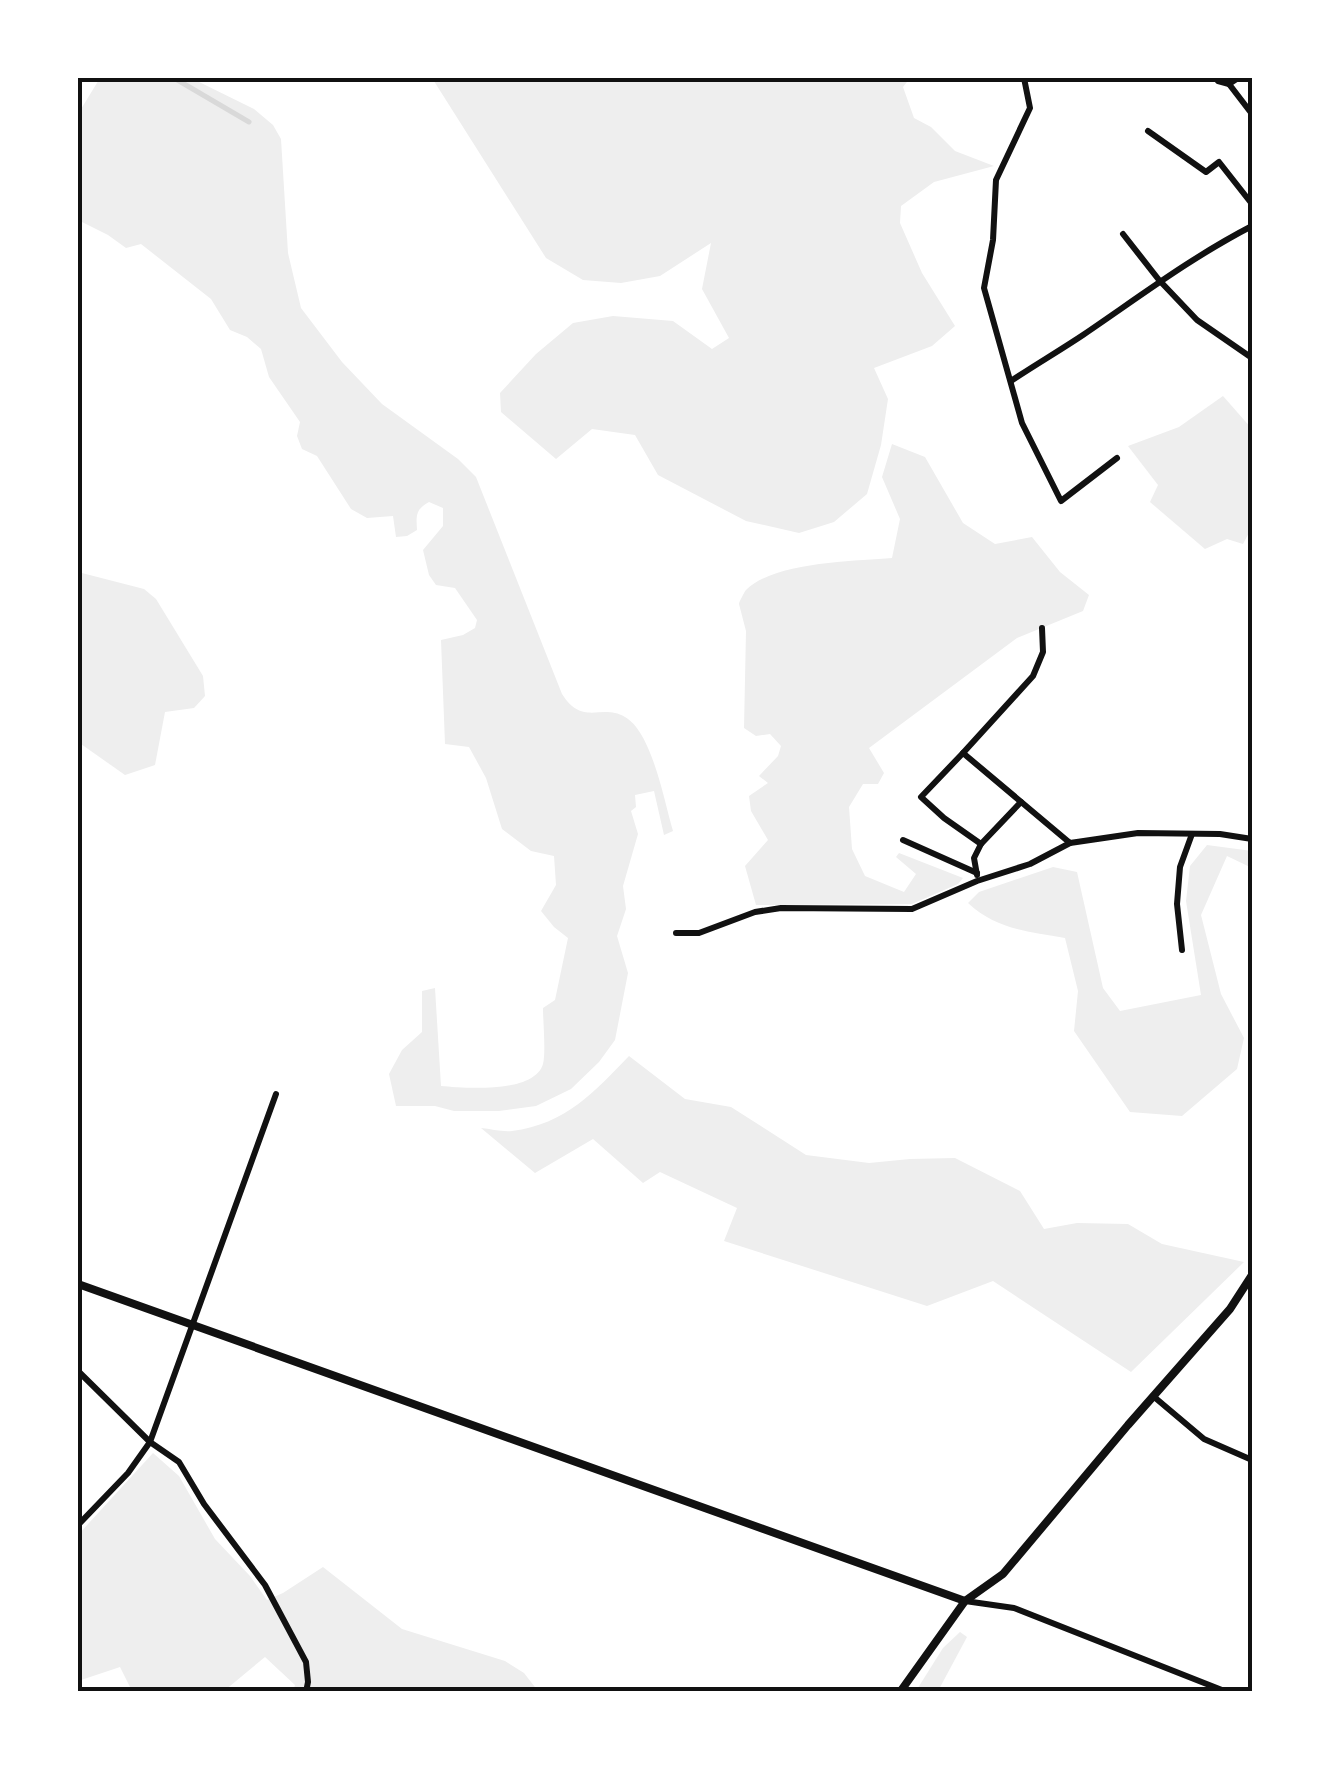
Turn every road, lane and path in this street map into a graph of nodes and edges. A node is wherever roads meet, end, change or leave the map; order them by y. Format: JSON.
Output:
{"nodes":[{"id":1,"x":1024,"y":78,"type":"edge"},
{"id":2,"x":1216,"y":78,"type":"edge"},
{"id":3,"x":1238,"y":78,"type":"edge"},
{"id":4,"x":1229,"y":84,"type":"junction"},
{"id":5,"x":1252,"y":114,"type":"edge"},
{"id":6,"x":1148,"y":132,"type":"dead end"},
{"id":7,"x":1252,"y":204,"type":"edge"},
{"id":8,"x":1252,"y":226,"type":"edge"},
{"id":9,"x":1123,"y":234,"type":"dead end"},
{"id":10,"x":1160,"y":280,"type":"junction"},
{"id":11,"x":1252,"y":358,"type":"edge"},
{"id":12,"x":1011,"y":381,"type":"junction"},
{"id":13,"x":1117,"y":458,"type":"dead end"},
{"id":14,"x":1042,"y":628,"type":"dead end"},
{"id":15,"x":963,"y":753,"type":"junction"},
{"id":16,"x":1021,"y":802,"type":"junction"},
{"id":17,"x":1192,"y":834,"type":"junction"},
{"id":18,"x":1252,"y":839,"type":"edge"},
{"id":19,"x":903,"y":840,"type":"dead end"},
{"id":20,"x":1070,"y":843,"type":"junction"},
{"id":21,"x":981,"y":844,"type":"junction"},
{"id":22,"x":977,"y":877,"type":"junction"},
{"id":23,"x":676,"y":933,"type":"dead end"},
{"id":24,"x":1182,"y":950,"type":"dead end"},
{"id":25,"x":276,"y":1094,"type":"dead end"},
{"id":26,"x":1252,"y":1274,"type":"edge"},
{"id":27,"x":78,"y":1284,"type":"edge"},
{"id":28,"x":194,"y":1326,"type":"junction"},
{"id":29,"x":78,"y":1371,"type":"edge"},
{"id":30,"x":1153,"y":1396,"type":"junction"},
{"id":31,"x":150,"y":1442,"type":"junction"},
{"id":32,"x":1252,"y":1460,"type":"edge"},
{"id":33,"x":78,"y":1525,"type":"edge"},
{"id":34,"x":965,"y":1601,"type":"junction"},
{"id":35,"x":306,"y":1692,"type":"edge"},
{"id":36,"x":900,"y":1692,"type":"edge"},
{"id":37,"x":1226,"y":1692,"type":"edge"}],
"edges":[{"from":1,"to":12,"type":"street"},
{"from":2,"to":4,"type":"street"},
{"from":3,"to":4,"type":"street"},
{"from":4,"to":5,"type":"street"},
{"from":6,"to":7,"type":"street"},
{"from":8,"to":10,"type":"street"},
{"from":9,"to":10,"type":"street"},
{"from":10,"to":11,"type":"street"},
{"from":10,"to":12,"type":"street"},
{"from":12,"to":13,"type":"street"},
{"from":14,"to":15,"type":"street"},
{"from":15,"to":16,"type":"street"},
{"from":15,"to":21,"type":"street"},
{"from":16,"to":20,"type":"street"},
{"from":16,"to":21,"type":"street"},
{"from":17,"to":18,"type":"street"},
{"from":17,"to":20,"type":"street"},
{"from":17,"to":24,"type":"street"},
{"from":19,"to":22,"type":"street"},
{"from":20,"to":22,"type":"street"},
{"from":21,"to":22,"type":"street"},
{"from":22,"to":23,"type":"street"},
{"from":25,"to":28,"type":"street"},
{"from":26,"to":30,"type":"street"},
{"from":27,"to":28,"type":"street"},
{"from":28,"to":31,"type":"street"},
{"from":28,"to":34,"type":"street"},
{"from":29,"to":31,"type":"street"},
{"from":30,"to":32,"type":"street"},
{"from":30,"to":34,"type":"street"},
{"from":31,"to":33,"type":"street"},
{"from":31,"to":35,"type":"street"},
{"from":34,"to":36,"type":"street"},
{"from":34,"to":37,"type":"street"}]}
